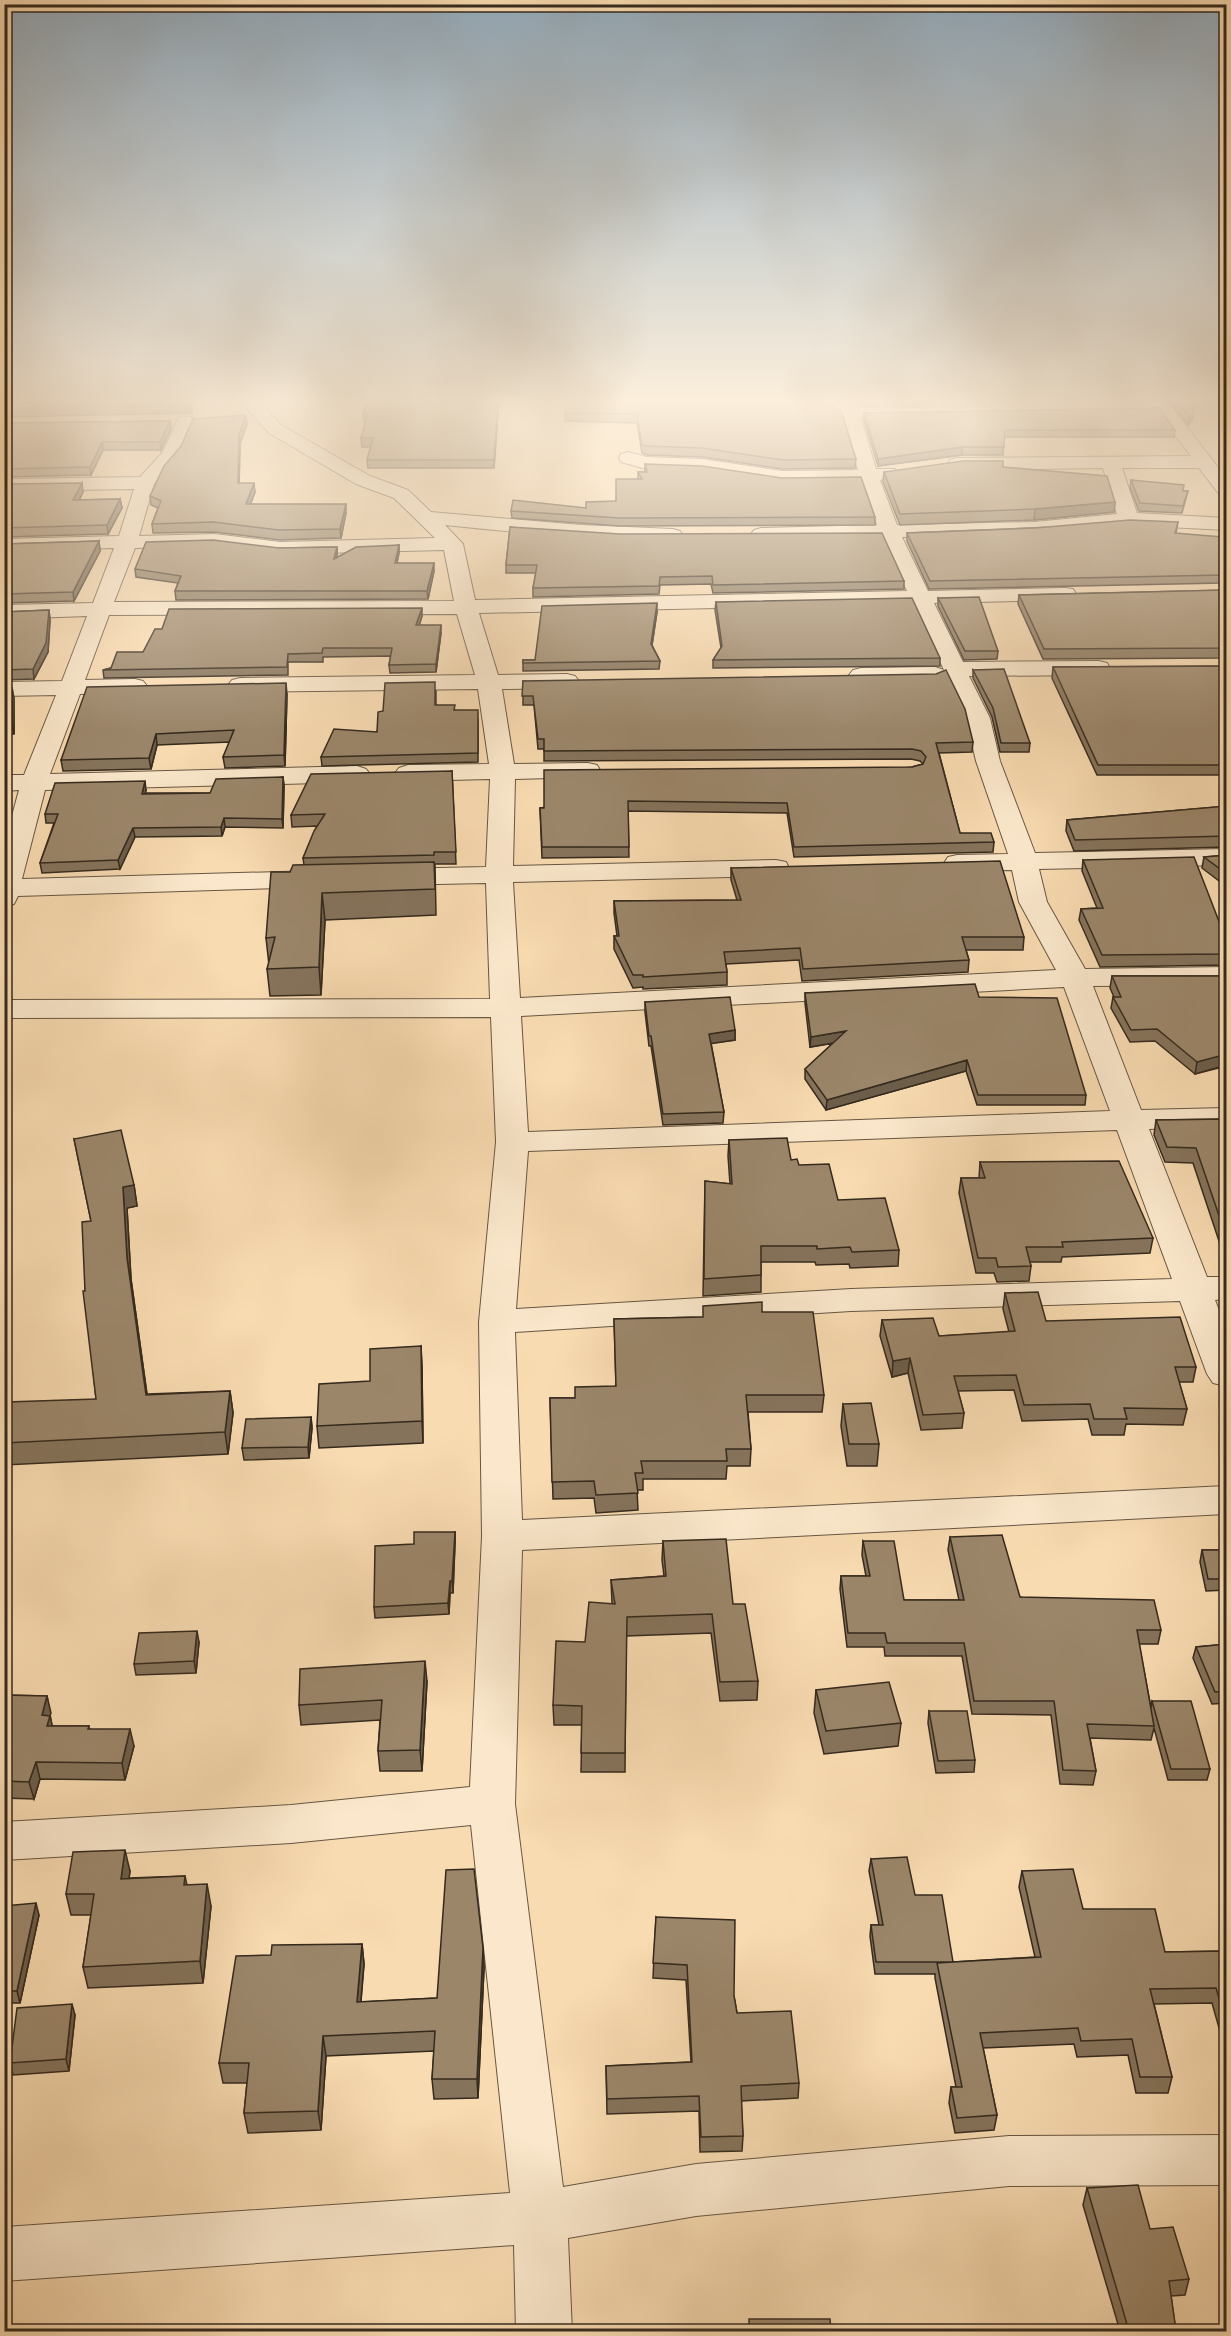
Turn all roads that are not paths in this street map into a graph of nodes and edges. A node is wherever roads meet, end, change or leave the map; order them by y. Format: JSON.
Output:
{"nodes":[{"id":1,"x":137,"y":511,"type":"edge"},
{"id":2,"x":418,"y":511,"type":"edge"},
{"id":3,"x":882,"y":511,"type":"edge"},
{"id":4,"x":1126,"y":511,"type":"edge"},
{"id":5,"x":424,"y":517,"type":"junction"},
{"id":6,"x":1129,"y":519,"type":"junction"},
{"id":7,"x":1227,"y":524,"type":"edge"},
{"id":8,"x":890,"y":533,"type":"junction"},
{"id":9,"x":692,"y":535,"type":"edge"},
{"id":10,"x":739,"y":535,"type":"edge"},
{"id":11,"x":128,"y":542,"type":"junction"},
{"id":12,"x":453,"y":544,"type":"junction"},
{"id":13,"x":4,"y":545,"type":"edge"},
{"id":14,"x":1085,"y":594,"type":"edge"},
{"id":15,"x":919,"y":597,"type":"junction"},
{"id":16,"x":466,"y":607,"type":"junction"},
{"id":17,"x":101,"y":609,"type":"junction"},
{"id":18,"x":4,"y":612,"type":"edge"},
{"id":19,"x":1120,"y":668,"type":"edge"},
{"id":20,"x":945,"y":672,"type":"junction"},
{"id":21,"x":842,"y":676,"type":"edge"},
{"id":22,"x":584,"y":681,"type":"edge"},
{"id":23,"x":489,"y":683,"type":"junction"},
{"id":24,"x":154,"y":686,"type":"edge"},
{"id":25,"x":214,"y":686,"type":"edge"},
{"id":26,"x":71,"y":687,"type":"junction"},
{"id":27,"x":4,"y":689,"type":"edge"},
{"id":28,"x":614,"y":770,"type":"edge"},
{"id":29,"x":503,"y":771,"type":"junction"},
{"id":30,"x":34,"y":782,"type":"junction"},
{"id":31,"x":4,"y":783,"type":"edge"},
{"id":32,"x":1227,"y":857,"type":"edge"},
{"id":33,"x":928,"y":864,"type":"edge"},
{"id":34,"x":797,"y":867,"type":"edge"},
{"id":35,"x":499,"y":874,"type":"junction"},
{"id":36,"x":6,"y":891,"type":"edge"},
{"id":37,"x":1227,"y":976,"type":"edge"},
{"id":38,"x":506,"y":1008,"type":"junction"},
{"id":39,"x":4,"y":1009,"type":"edge"},
{"id":40,"x":1227,"y":1117,"type":"edge"},
{"id":41,"x":512,"y":1142,"type":"junction"},
{"id":42,"x":1227,"y":1288,"type":"edge"},
{"id":43,"x":497,"y":1322,"type":"junction"},
{"id":44,"x":1227,"y":1374,"type":"edge"},
{"id":45,"x":1227,"y":1500,"type":"edge"},
{"id":46,"x":502,"y":1536,"type":"junction"},
{"id":47,"x":492,"y":1804,"type":"junction"},
{"id":48,"x":4,"y":1841,"type":"edge"},
{"id":49,"x":1227,"y":2160,"type":"edge"},
{"id":50,"x":540,"y":2217,"type":"junction"},
{"id":51,"x":4,"y":2254,"type":"edge"},
{"id":52,"x":544,"y":2331,"type":"edge"}],
"edges":[{"from":1,"to":11,"type":"street"},
{"from":2,"to":5,"type":"street"},
{"from":3,"to":8,"type":"street"},
{"from":4,"to":6,"type":"street"},
{"from":5,"to":9,"type":"street"},
{"from":5,"to":12,"type":"street"},
{"from":6,"to":7,"type":"street"},
{"from":6,"to":8,"type":"street"},
{"from":8,"to":10,"type":"street"},
{"from":8,"to":15,"type":"street"},
{"from":11,"to":12,"type":"street"},
{"from":11,"to":13,"type":"street"},
{"from":11,"to":17,"type":"street"},
{"from":12,"to":16,"type":"street"},
{"from":14,"to":15,"type":"street"},
{"from":15,"to":16,"type":"street"},
{"from":15,"to":20,"type":"street"},
{"from":16,"to":17,"type":"street"},
{"from":16,"to":23,"type":"street"},
{"from":17,"to":18,"type":"street"},
{"from":17,"to":26,"type":"street"},
{"from":19,"to":20,"type":"street"},
{"from":20,"to":21,"type":"street"},
{"from":20,"to":44,"type":"street"},
{"from":22,"to":23,"type":"street"},
{"from":23,"to":25,"type":"street"},
{"from":23,"to":29,"type":"street"},
{"from":24,"to":26,"type":"street"},
{"from":26,"to":27,"type":"street"},
{"from":26,"to":30,"type":"street"},
{"from":28,"to":29,"type":"street"},
{"from":29,"to":30,"type":"street"},
{"from":29,"to":35,"type":"street"},
{"from":30,"to":31,"type":"street"},
{"from":30,"to":36,"type":"street"},
{"from":32,"to":33,"type":"street"},
{"from":34,"to":35,"type":"street"},
{"from":35,"to":36,"type":"street"},
{"from":35,"to":38,"type":"street"},
{"from":37,"to":38,"type":"street"},
{"from":38,"to":39,"type":"street"},
{"from":38,"to":41,"type":"street"},
{"from":40,"to":41,"type":"street"},
{"from":41,"to":43,"type":"street"},
{"from":42,"to":43,"type":"street"},
{"from":43,"to":46,"type":"street"},
{"from":45,"to":46,"type":"street"},
{"from":46,"to":47,"type":"street"},
{"from":47,"to":48,"type":"street"},
{"from":47,"to":50,"type":"street"},
{"from":49,"to":50,"type":"street"},
{"from":50,"to":51,"type":"street"},
{"from":50,"to":52,"type":"street"}]}
